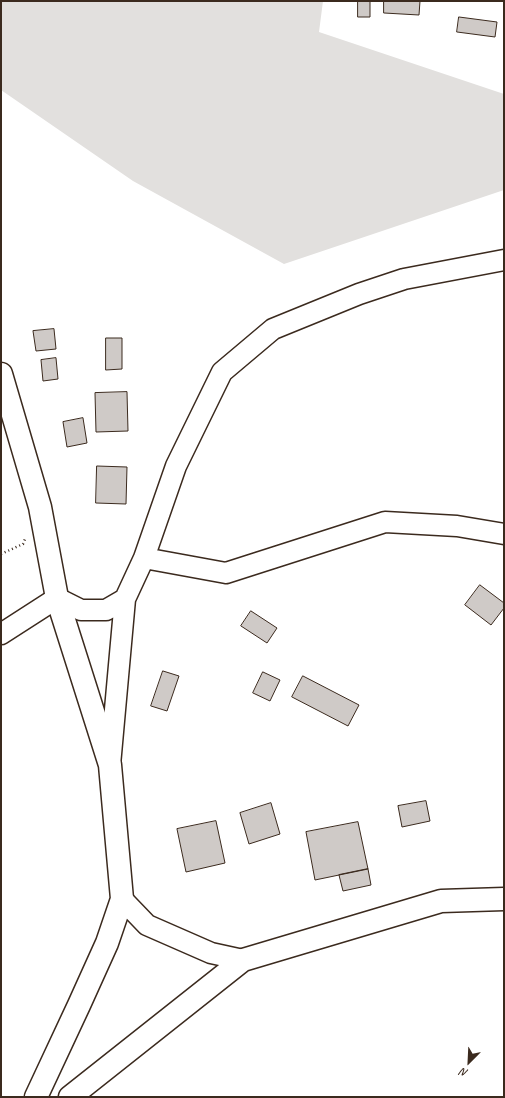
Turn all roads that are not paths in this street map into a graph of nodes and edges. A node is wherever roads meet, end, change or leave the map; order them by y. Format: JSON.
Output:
{"nodes":[{"id":1,"x":504,"y":260,"type":"edge"},
{"id":2,"x":1,"y":374,"type":"edge"},
{"id":3,"x":504,"y":534,"type":"edge"},
{"id":4,"x":144,"y":558,"type":"junction"},
{"id":5,"x":57,"y":598,"type":"junction"},
{"id":6,"x":125,"y":599,"type":"junction"},
{"id":7,"x":1,"y":634,"type":"edge"},
{"id":8,"x":110,"y":765,"type":"junction"},
{"id":9,"x":122,"y":899,"type":"junction"},
{"id":10,"x":504,"y":899,"type":"edge"},
{"id":11,"x":243,"y":960,"type":"junction"},
{"id":12,"x":36,"y":1097,"type":"edge"},
{"id":13,"x":70,"y":1097,"type":"edge"}],
"edges":[{"from":1,"to":4,"type":"street"},
{"from":2,"to":5,"type":"street"},
{"from":3,"to":4,"type":"street"},
{"from":4,"to":6,"type":"street"},
{"from":5,"to":6,"type":"street"},
{"from":5,"to":7,"type":"street"},
{"from":5,"to":8,"type":"street"},
{"from":6,"to":8,"type":"street"},
{"from":8,"to":9,"type":"street"},
{"from":9,"to":11,"type":"street"},
{"from":9,"to":12,"type":"street"},
{"from":10,"to":11,"type":"street"},
{"from":11,"to":13,"type":"street"}]}
